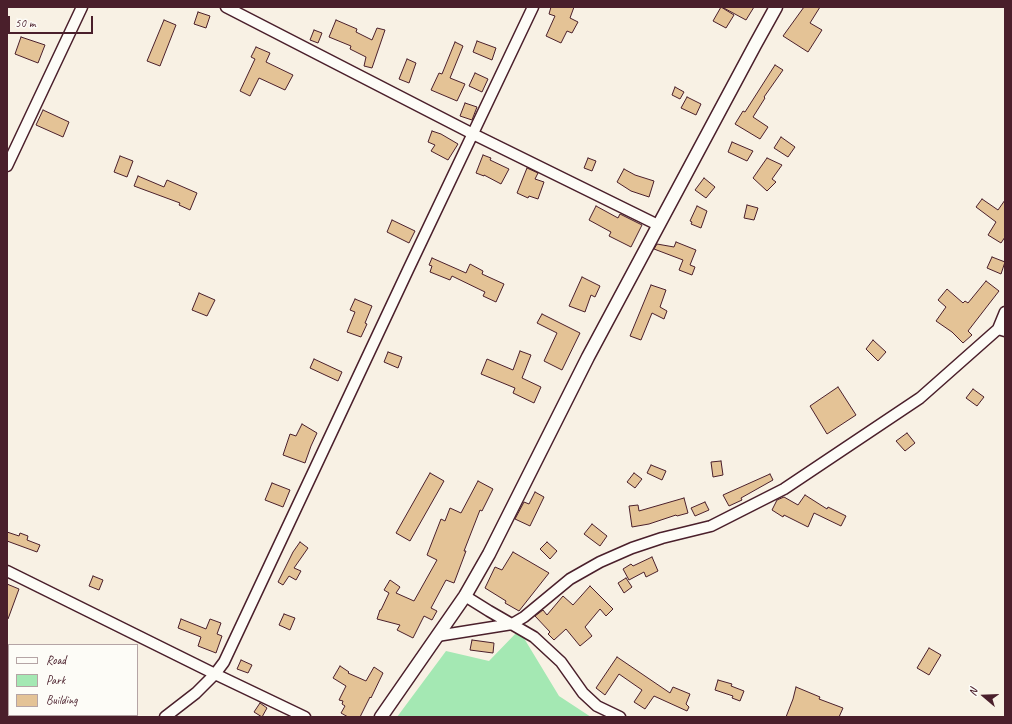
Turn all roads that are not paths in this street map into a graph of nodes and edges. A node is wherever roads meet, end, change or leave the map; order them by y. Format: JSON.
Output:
{"nodes":[{"id":1,"x":82,"y":7,"type":"edge"},
{"id":2,"x":226,"y":7,"type":"edge"},
{"id":3,"x":533,"y":7,"type":"edge"},
{"id":4,"x":776,"y":7,"type":"edge"},
{"id":5,"x":473,"y":134,"type":"junction"},
{"id":6,"x":7,"y":166,"type":"edge"},
{"id":7,"x":658,"y":225,"type":"junction"},
{"id":8,"x":1005,"y":312,"type":"edge"},
{"id":9,"x":1002,"y":330,"type":"edge"},
{"id":10,"x":7,"y":571,"type":"edge"},
{"id":11,"x":465,"y":596,"type":"junction"},
{"id":12,"x":512,"y":624,"type":"junction"},
{"id":13,"x":437,"y":636,"type":"junction"},
{"id":14,"x":215,"y":674,"type":"junction"},
{"id":15,"x":165,"y":717,"type":"edge"},
{"id":16,"x":305,"y":717,"type":"edge"},
{"id":17,"x":381,"y":717,"type":"edge"},
{"id":18,"x":620,"y":717,"type":"edge"}],
"edges":[{"from":1,"to":6,"type":"street"},
{"from":2,"to":5,"type":"street"},
{"from":3,"to":5,"type":"street"},
{"from":4,"to":7,"type":"street"},
{"from":5,"to":7,"type":"street"},
{"from":5,"to":14,"type":"street"},
{"from":7,"to":11,"type":"street"},
{"from":8,"to":9,"type":"street"},
{"from":9,"to":12,"type":"street"},
{"from":10,"to":14,"type":"street"},
{"from":11,"to":12,"type":"street"},
{"from":11,"to":13,"type":"street"},
{"from":12,"to":13,"type":"street"},
{"from":12,"to":18,"type":"street"},
{"from":13,"to":17,"type":"street"},
{"from":14,"to":15,"type":"street"},
{"from":14,"to":16,"type":"street"}]}
